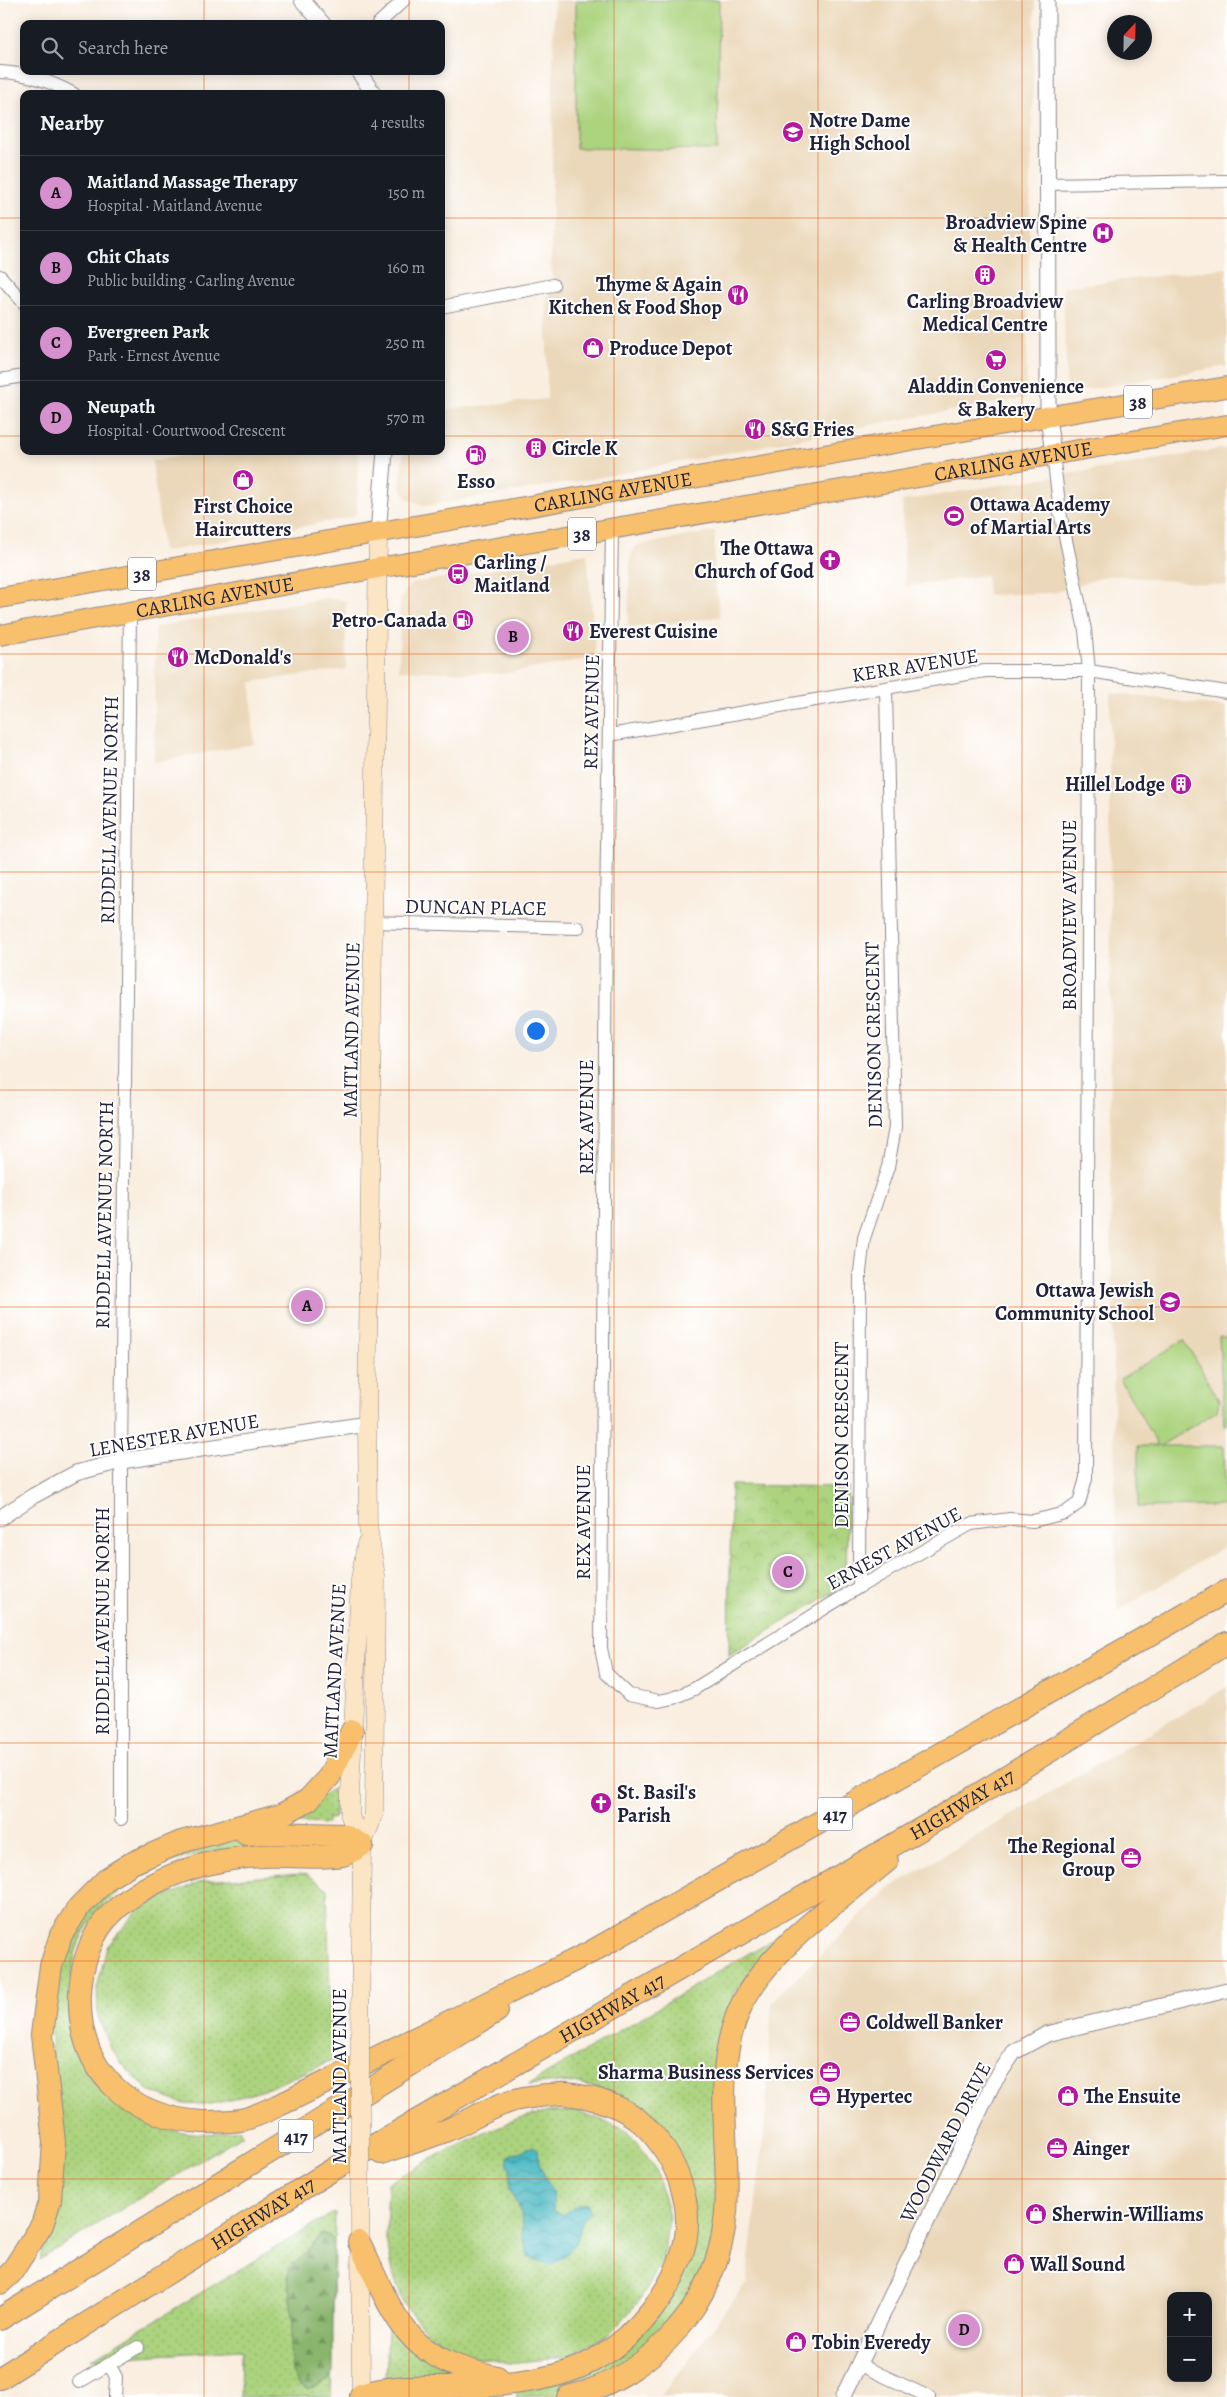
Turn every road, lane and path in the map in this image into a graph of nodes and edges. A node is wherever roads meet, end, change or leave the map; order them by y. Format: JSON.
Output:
{"nodes":[{"id":1,"x":302,"y":0,"type":"edge"},
{"id":2,"x":404,"y":0,"type":"edge"},
{"id":3,"x":1048,"y":0,"type":"edge"},
{"id":4,"x":320,"y":20,"type":"edge"},
{"id":5,"x":382,"y":20,"type":"edge"},
{"id":6,"x":0,"y":72,"type":"edge"},
{"id":7,"x":20,"y":73,"type":"edge"},
{"id":8,"x":27,"y":75,"type":"edge"},
{"id":9,"x":361,"y":75,"type":"edge"},
{"id":10,"x":67,"y":90,"type":"edge"},
{"id":11,"x":371,"y":90,"type":"edge"},
{"id":12,"x":1227,"y":180,"type":"edge"},
{"id":13,"x":1046,"y":184,"type":"junction"},
{"id":14,"x":0,"y":276,"type":"edge"},
{"id":15,"x":553,"y":286,"type":"dead end"},
{"id":16,"x":20,"y":298,"type":"edge"},
{"id":17,"x":445,"y":306,"type":"edge"},
{"id":18,"x":20,"y":377,"type":"edge"},
{"id":19,"x":0,"y":380,"type":"edge"},
{"id":20,"x":1227,"y":387,"type":"edge"},
{"id":21,"x":1048,"y":417,"type":"junction"},
{"id":22,"x":1227,"y":425,"type":"edge"},
{"id":23,"x":1054,"y":454,"type":"junction"},
{"id":24,"x":385,"y":455,"type":"edge"},
{"id":25,"x":612,"y":530,"type":"junction"},
{"id":26,"x":378,"y":533,"type":"junction"},
{"id":27,"x":378,"y":568,"type":"junction"},
{"id":28,"x":0,"y":598,"type":"edge"},
{"id":29,"x":130,"y":612,"type":"junction"},
{"id":30,"x":0,"y":635,"type":"edge"},
{"id":31,"x":1088,"y":671,"type":"junction"},
{"id":32,"x":886,"y":688,"type":"junction"},
{"id":33,"x":1227,"y":692,"type":"edge"},
{"id":34,"x":610,"y":736,"type":"junction"},
{"id":35,"x":373,"y":922,"type":"junction"},
{"id":36,"x":578,"y":928,"type":"dead end"},
{"id":37,"x":367,"y":1424,"type":"junction"},
{"id":38,"x":120,"y":1461,"type":"junction"},
{"id":39,"x":1079,"y":1503,"type":"joint"},
{"id":40,"x":0,"y":1518,"type":"edge"},
{"id":41,"x":368,"y":1527,"type":"junction"},
{"id":42,"x":859,"y":1587,"type":"junction"},
{"id":43,"x":1227,"y":1592,"type":"edge"},
{"id":44,"x":1227,"y":1643,"type":"edge"},
{"id":45,"x":629,"y":1695,"type":"joint"},
{"id":46,"x":352,"y":1731,"type":"junction"},
{"id":47,"x":121,"y":1820,"type":"dead end"},
{"id":48,"x":933,"y":1822,"type":"junction"},
{"id":49,"x":181,"y":1842,"type":"junction"},
{"id":50,"x":362,"y":1845,"type":"junction"},
{"id":51,"x":591,"y":1952,"type":"junction"},
{"id":52,"x":1227,"y":1990,"type":"edge"},
{"id":53,"x":332,"y":2170,"type":"junction"},
{"id":54,"x":360,"y":2242,"type":"junction"},
{"id":55,"x":0,"y":2283,"type":"edge"},
{"id":56,"x":0,"y":2319,"type":"edge"},
{"id":57,"x":138,"y":2347,"type":"dead end"},
{"id":58,"x":109,"y":2364,"type":"junction"},
{"id":59,"x":858,"y":2364,"type":"junction"},
{"id":60,"x":0,"y":2378,"type":"edge"},
{"id":61,"x":79,"y":2382,"type":"dead end"},
{"id":62,"x":522,"y":2382,"type":"junction"},
{"id":63,"x":362,"y":2396,"type":"edge"},
{"id":64,"x":115,"y":2397,"type":"edge"},
{"id":65,"x":568,"y":2397,"type":"edge"},
{"id":66,"x":843,"y":2397,"type":"edge"},
{"id":67,"x":929,"y":2397,"type":"edge"}],
"edges":[{"from":1,"to":4,"type":"street"},
{"from":2,"to":5,"type":"street"},
{"from":3,"to":13,"type":"street","name":"BROADVIEW AVENUE"},
{"from":6,"to":7,"type":"street"},
{"from":8,"to":10,"type":"street"},
{"from":9,"to":11,"type":"street"},
{"from":12,"to":13,"type":"street"},
{"from":13,"to":21,"type":"street","name":"BROADVIEW AVENUE"},
{"from":14,"to":16,"type":"street"},
{"from":15,"to":17,"type":"street"},
{"from":18,"to":19,"type":"street"},
{"from":20,"to":21,"type":"main road","name":"CARLING AVENUE","number":"38"},
{"from":21,"to":23,"type":"street","name":"BROADVIEW AVENUE"},
{"from":21,"to":26,"type":"main road","name":"CARLING AVENUE","number":"38"},
{"from":22,"to":23,"type":"main road","name":"CARLING AVENUE","number":"38"},
{"from":23,"to":25,"type":"main road","name":"CARLING AVENUE","number":"38"},
{"from":23,"to":31,"type":"street","name":"BROADVIEW AVENUE"},
{"from":24,"to":26,"type":"street"},
{"from":25,"to":27,"type":"main road","name":"CARLING AVENUE","number":"38"},
{"from":25,"to":34,"type":"street","name":"REX AVENUE"},
{"from":26,"to":27,"type":"main road","name":"MAITLAND AVENUE"},
{"from":26,"to":28,"type":"main road","name":"CARLING AVENUE","number":"38"},
{"from":27,"to":29,"type":"main road","name":"CARLING AVENUE","number":"38"},
{"from":27,"to":35,"type":"main road","name":"MAITLAND AVENUE"},
{"from":29,"to":30,"type":"main road","name":"CARLING AVENUE","number":"38"},
{"from":29,"to":38,"type":"street","name":"RIDDELL AVENUE NORTH"},
{"from":31,"to":32,"type":"street","name":"KERR AVENUE"},
{"from":31,"to":33,"type":"street","name":"KERR AVENUE"},
{"from":31,"to":39,"type":"street","name":"BROADVIEW AVENUE"},
{"from":32,"to":34,"type":"street","name":"KERR AVENUE"},
{"from":32,"to":42,"type":"street","name":"DENISON CRESCENT"},
{"from":34,"to":45,"type":"street","name":"REX AVENUE"},
{"from":35,"to":36,"type":"street","name":"DUNCAN PLACE"},
{"from":35,"to":37,"type":"main road","name":"MAITLAND AVENUE"},
{"from":37,"to":38,"type":"street","name":"LENESTER AVENUE"},
{"from":37,"to":41,"type":"main road","name":"MAITLAND AVENUE"},
{"from":38,"to":40,"type":"street","name":"LENESTER AVENUE"},
{"from":38,"to":47,"type":"street","name":"RIDDELL AVENUE NORTH"},
{"from":39,"to":42,"type":"street","name":"ERNEST AVENUE"},
{"from":41,"to":46,"type":"main road","name":"MAITLAND AVENUE"},
{"from":41,"to":50,"type":"main road","name":"MAITLAND AVENUE"},
{"from":42,"to":45,"type":"street","name":"ERNEST AVENUE"},
{"from":43,"to":51,"type":"highway","number":"417"},
{"from":44,"to":48,"type":"highway","name":"HIGHWAY 417","number":"417"},
{"from":46,"to":49,"type":"highway"},
{"from":46,"to":50,"type":"main road","name":"MAITLAND AVENUE"},
{"from":48,"to":53,"type":"highway","name":"HIGHWAY 417","number":"417"},
{"from":48,"to":65,"type":"highway"},
{"from":49,"to":50,"type":"highway"},
{"from":49,"to":55,"type":"highway"},
{"from":50,"to":51,"type":"highway"},
{"from":50,"to":54,"type":"main road","name":"MAITLAND AVENUE","bridge":true},
{"from":51,"to":56,"type":"highway","number":"417"},
{"from":52,"to":59,"type":"street","name":"WOODWARD DRIVE"},
{"from":53,"to":60,"type":"highway","name":"HIGHWAY 417","number":"417"},
{"from":53,"to":62,"type":"highway"},
{"from":54,"to":62,"type":"highway"},
{"from":54,"to":63,"type":"main road","name":"MAITLAND AVENUE"},
{"from":57,"to":58,"type":"street"},
{"from":58,"to":61,"type":"street"},
{"from":58,"to":64,"type":"street"},
{"from":59,"to":66,"type":"street","name":"WOODWARD DRIVE"},
{"from":59,"to":67,"type":"street"},
{"from":62,"to":63,"type":"highway"}]}
